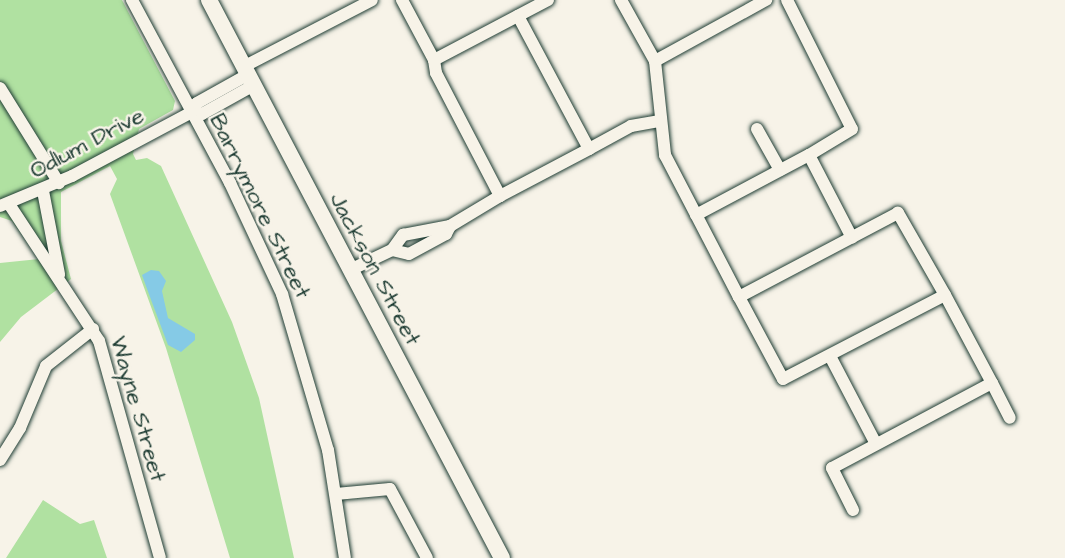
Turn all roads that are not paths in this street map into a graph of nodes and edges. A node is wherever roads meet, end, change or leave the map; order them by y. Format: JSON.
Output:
{"nodes":[{"id":1,"x":132,"y":0,"type":"edge"},
{"id":2,"x":209,"y":0,"type":"edge"},
{"id":3,"x":372,"y":0,"type":"edge"},
{"id":4,"x":402,"y":0,"type":"edge"},
{"id":5,"x":548,"y":0,"type":"edge"},
{"id":6,"x":621,"y":0,"type":"edge"},
{"id":7,"x":766,"y":0,"type":"edge"},
{"id":8,"x":787,"y":0,"type":"edge"},
{"id":9,"x":518,"y":16,"type":"junction"},
{"id":10,"x":434,"y":60,"type":"junction"},
{"id":11,"x":655,"y":61,"type":"junction"},
{"id":12,"x":248,"y":76,"type":"junction"},
{"id":13,"x":2,"y":95,"type":"edge"},
{"id":14,"x":192,"y":112,"type":"junction"},
{"id":15,"x":659,"y":121,"type":"junction"},
{"id":16,"x":757,"y":129,"type":"dead end"},
{"id":17,"x":589,"y":149,"type":"junction"},
{"id":18,"x":808,"y":155,"type":"junction"},
{"id":19,"x":780,"y":170,"type":"junction"},
{"id":20,"x":59,"y":183,"type":"junction"},
{"id":21,"x":43,"y":191,"type":"junction"},
{"id":22,"x":500,"y":196,"type":"junction"},
{"id":23,"x":4,"y":205,"type":"edge"},
{"id":24,"x":696,"y":215,"type":"junction"},
{"id":25,"x":450,"y":226,"type":"junction"},
{"id":26,"x":415,"y":233,"type":"junction"},
{"id":27,"x":852,"y":237,"type":"junction"},
{"id":28,"x":422,"y":247,"type":"junction"},
{"id":29,"x":392,"y":250,"type":"junction"},
{"id":30,"x":351,"y":270,"type":"junction"},
{"id":31,"x":60,"y":278,"type":"junction"},
{"id":32,"x":945,"y":295,"type":"junction"},
{"id":33,"x":739,"y":298,"type":"junction"},
{"id":34,"x":93,"y":329,"type":"junction"},
{"id":35,"x":830,"y":356,"type":"junction"},
{"id":36,"x":992,"y":383,"type":"junction"},
{"id":37,"x":1010,"y":418,"type":"dead end"},
{"id":38,"x":876,"y":444,"type":"junction"},
{"id":39,"x":0,"y":460,"type":"edge"},
{"id":40,"x":336,"y":494,"type":"junction"},
{"id":41,"x":853,"y":510,"type":"dead end"},
{"id":42,"x":160,"y":558,"type":"edge"},
{"id":43,"x":345,"y":558,"type":"edge"},
{"id":44,"x":427,"y":558,"type":"edge"},
{"id":45,"x":502,"y":558,"type":"edge"}],
"edges":[{"from":1,"to":14,"type":"street","name":"Barrymore Street"},
{"from":2,"to":12,"type":"main road","name":"Jackson Street"},
{"from":3,"to":12,"type":"street","name":"Odlum Drive"},
{"from":4,"to":10,"type":"street"},
{"from":5,"to":9,"type":"street"},
{"from":6,"to":11,"type":"street"},
{"from":7,"to":11,"type":"street"},
{"from":8,"to":18,"type":"street"},
{"from":9,"to":10,"type":"street"},
{"from":9,"to":17,"type":"street"},
{"from":10,"to":22,"type":"street"},
{"from":11,"to":15,"type":"street"},
{"from":12,"to":14,"type":"street","name":"Odlum Drive"},
{"from":12,"to":30,"type":"main road","name":"Jackson Street"},
{"from":13,"to":20,"type":"street"},
{"from":14,"to":20,"type":"street","name":"Odlum Drive"},
{"from":14,"to":40,"type":"street","name":"Barrymore Street"},
{"from":15,"to":17,"type":"street"},
{"from":15,"to":24,"type":"street"},
{"from":16,"to":19,"type":"street"},
{"from":17,"to":22,"type":"street"},
{"from":18,"to":19,"type":"street"},
{"from":18,"to":27,"type":"street"},
{"from":19,"to":24,"type":"street"},
{"from":20,"to":21,"type":"street","name":"Odlum Drive"},
{"from":21,"to":23,"type":"street","name":"Odlum Drive"},
{"from":21,"to":31,"type":"street","name":"Wayne Street"},
{"from":22,"to":25,"type":"street"},
{"from":23,"to":31,"type":"street","name":"Wayne Street"},
{"from":24,"to":33,"type":"street"},
{"from":25,"to":26,"type":"street"},
{"from":25,"to":28,"type":"street"},
{"from":26,"to":28,"type":"street"},
{"from":26,"to":29,"type":"street"},
{"from":27,"to":32,"type":"street"},
{"from":27,"to":33,"type":"street"},
{"from":28,"to":29,"type":"street"},
{"from":29,"to":30,"type":"street"},
{"from":30,"to":45,"type":"main road","name":"Jackson Street"},
{"from":31,"to":34,"type":"street","name":"Wayne Street"},
{"from":32,"to":35,"type":"street"},
{"from":32,"to":36,"type":"street"},
{"from":33,"to":35,"type":"street"},
{"from":34,"to":39,"type":"street"},
{"from":34,"to":42,"type":"street","name":"Wayne Street"},
{"from":35,"to":38,"type":"street"},
{"from":36,"to":37,"type":"street"},
{"from":36,"to":38,"type":"street"},
{"from":38,"to":41,"type":"street"},
{"from":40,"to":43,"type":"street","name":"Barrymore Street"},
{"from":40,"to":44,"type":"street"}]}
